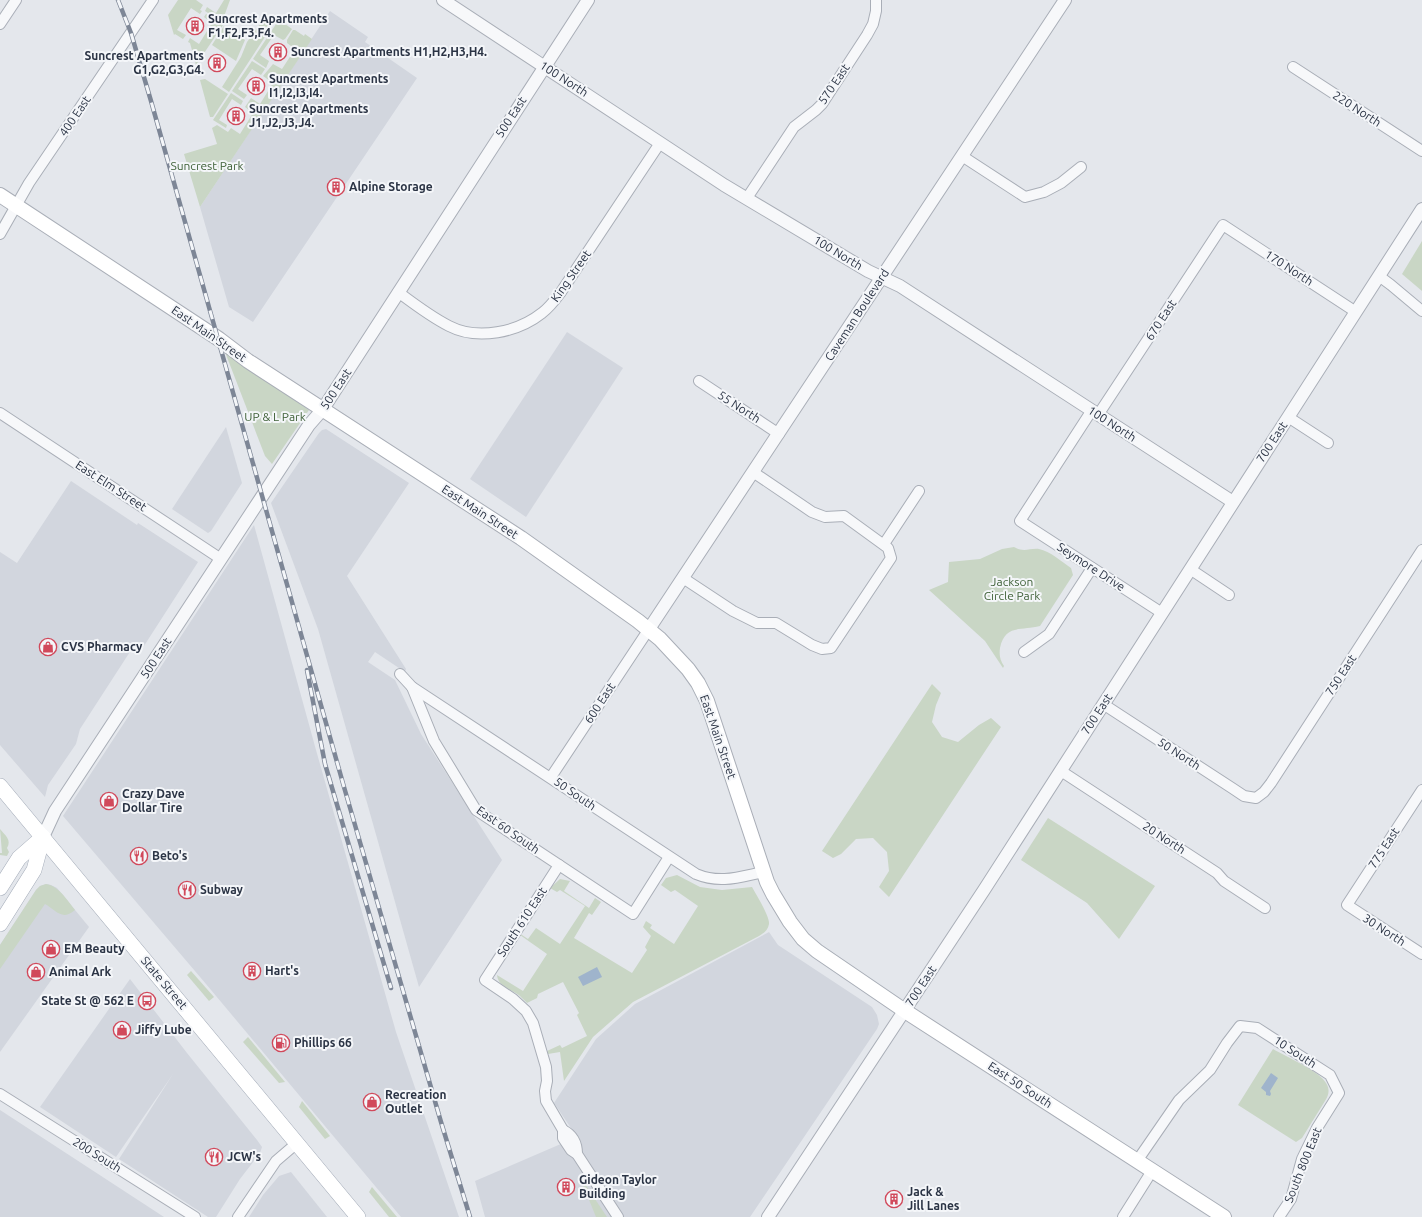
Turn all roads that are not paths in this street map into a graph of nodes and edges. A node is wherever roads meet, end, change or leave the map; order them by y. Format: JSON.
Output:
{"nodes":[{"id":1,"x":16,"y":0,"type":"edge"},
{"id":2,"x":153,"y":0,"type":"edge"},
{"id":3,"x":443,"y":0,"type":"edge"},
{"id":4,"x":588,"y":0,"type":"edge"},
{"id":5,"x":876,"y":0,"type":"edge"},
{"id":6,"x":1065,"y":0,"type":"edge"},
{"id":7,"x":0,"y":24,"type":"edge"},
{"id":8,"x":544,"y":66,"type":"junction"},
{"id":9,"x":1293,"y":67,"type":"dead end"},
{"id":10,"x":660,"y":142,"type":"junction"},
{"id":11,"x":1422,"y":151,"type":"edge"},
{"id":12,"x":962,"y":156,"type":"junction"},
{"id":13,"x":1081,"y":167,"type":"dead end"},
{"id":14,"x":0,"y":195,"type":"edge"},
{"id":15,"x":747,"y":198,"type":"junction"},
{"id":16,"x":17,"y":206,"type":"junction"},
{"id":17,"x":1422,"y":209,"type":"edge"},
{"id":18,"x":1222,"y":225,"type":"joint"},
{"id":19,"x":0,"y":234,"type":"edge"},
{"id":20,"x":1379,"y":276,"type":"junction"},
{"id":21,"x":882,"y":277,"type":"junction"},
{"id":22,"x":398,"y":292,"type":"junction"},
{"id":23,"x":1422,"y":311,"type":"edge"},
{"id":24,"x":1356,"y":312,"type":"junction"},
{"id":25,"x":699,"y":381,"type":"dead end"},
{"id":26,"x":323,"y":409,"type":"junction"},
{"id":27,"x":0,"y":413,"type":"edge"},
{"id":28,"x":1095,"y":413,"type":"junction"},
{"id":29,"x":1288,"y":417,"type":"junction"},
{"id":30,"x":779,"y":434,"type":"junction"},
{"id":31,"x":1328,"y":443,"type":"dead end"},
{"id":32,"x":753,"y":472,"type":"junction"},
{"id":33,"x":919,"y":491,"type":"dead end"},
{"id":34,"x":1234,"y":502,"type":"junction"},
{"id":35,"x":1020,"y":521,"type":"joint"},
{"id":36,"x":886,"y":546,"type":"junction"},
{"id":37,"x":1422,"y":550,"type":"edge"},
{"id":38,"x":221,"y":559,"type":"junction"},
{"id":39,"x":1092,"y":568,"type":"junction"},
{"id":40,"x":1190,"y":569,"type":"junction"},
{"id":41,"x":683,"y":578,"type":"junction"},
{"id":42,"x":1229,"y":595,"type":"dead end"},
{"id":43,"x":1162,"y":613,"type":"junction"},
{"id":44,"x":649,"y":629,"type":"junction"},
{"id":45,"x":1024,"y":652,"type":"dead end"},
{"id":46,"x":400,"y":674,"type":"dead end"},
{"id":47,"x":412,"y":687,"type":"junction"},
{"id":48,"x":1103,"y":704,"type":"junction"},
{"id":49,"x":1061,"y":771,"type":"junction"},
{"id":50,"x":551,"y":777,"type":"junction"},
{"id":51,"x":0,"y":786,"type":"edge"},
{"id":52,"x":1422,"y":790,"type":"edge"},
{"id":53,"x":1256,"y":798,"type":"joint"},
{"id":54,"x":43,"y":837,"type":"junction"},
{"id":55,"x":669,"y":856,"type":"junction"},
{"id":56,"x":559,"y":865,"type":"junction"},
{"id":57,"x":764,"y":872,"type":"junction"},
{"id":58,"x":0,"y":888,"type":"edge"},
{"id":59,"x":1347,"y":905,"type":"joint"},
{"id":60,"x":1265,"y":908,"type":"dead end"},
{"id":61,"x":0,"y":924,"type":"edge"},
{"id":62,"x":817,"y":951,"type":"joint"},
{"id":63,"x":1422,"y":954,"type":"edge"},
{"id":64,"x":905,"y":1011,"type":"junction"},
{"id":65,"x":1338,"y":1093,"type":"joint"},
{"id":66,"x":0,"y":1094,"type":"edge"},
{"id":67,"x":297,"y":1143,"type":"junction"},
{"id":68,"x":1137,"y":1161,"type":"junction"},
{"id":69,"x":1152,"y":1171,"type":"junction"},
{"id":70,"x":194,"y":1217,"type":"edge"},
{"id":71,"x":238,"y":1217,"type":"edge"},
{"id":72,"x":358,"y":1217,"type":"edge"},
{"id":73,"x":618,"y":1217,"type":"edge"},
{"id":74,"x":768,"y":1217,"type":"edge"},
{"id":75,"x":1123,"y":1217,"type":"edge"},
{"id":76,"x":1224,"y":1217,"type":"edge"},
{"id":77,"x":1278,"y":1217,"type":"edge"}],
"edges":[{"from":1,"to":7,"type":"street"},
{"from":2,"to":16,"type":"street","name":"400 East"},
{"from":3,"to":8,"type":"street","name":"100 North"},
{"from":4,"to":8,"type":"street","name":"500 East"},
{"from":5,"to":15,"type":"street","name":"570 East"},
{"from":6,"to":12,"type":"street","name":"Caveman Boulevard"},
{"from":8,"to":10,"type":"street","name":"100 North"},
{"from":8,"to":22,"type":"street","name":"500 East"},
{"from":9,"to":11,"type":"street","name":"220 North"},
{"from":10,"to":15,"type":"street","name":"100 North"},
{"from":10,"to":22,"type":"street","name":"King Street"},
{"from":12,"to":13,"type":"street"},
{"from":12,"to":21,"type":"street","name":"Caveman Boulevard"},
{"from":14,"to":16,"type":"main road","name":"East Main Street"},
{"from":15,"to":21,"type":"street","name":"100 North"},
{"from":16,"to":19,"type":"street","name":"400 East"},
{"from":16,"to":26,"type":"main road","name":"East Main Street"},
{"from":17,"to":20,"type":"street","name":"700 East"},
{"from":18,"to":24,"type":"street","name":"170 North"},
{"from":18,"to":28,"type":"street","name":"670 East"},
{"from":20,"to":23,"type":"street"},
{"from":20,"to":24,"type":"street","name":"700 East"},
{"from":21,"to":28,"type":"street","name":"100 North"},
{"from":21,"to":30,"type":"street","name":"Caveman Boulevard"},
{"from":22,"to":26,"type":"street","name":"500 East"},
{"from":24,"to":29,"type":"street","name":"700 East"},
{"from":25,"to":30,"type":"street","name":"55 North"},
{"from":26,"to":38,"type":"street","name":"500 East"},
{"from":26,"to":44,"type":"main road","name":"East Main Street"},
{"from":27,"to":38,"type":"street","name":"East Elm Street"},
{"from":28,"to":34,"type":"street","name":"100 North"},
{"from":28,"to":35,"type":"street","name":"670 East"},
{"from":29,"to":31,"type":"street"},
{"from":29,"to":34,"type":"street","name":"700 East"},
{"from":30,"to":32,"type":"street","name":"Caveman Boulevard"},
{"from":32,"to":36,"type":"street"},
{"from":32,"to":41,"type":"street","name":"Caveman Boulevard"},
{"from":33,"to":36,"type":"street"},
{"from":34,"to":40,"type":"street","name":"700 East"},
{"from":35,"to":39,"type":"street","name":"Seymore Drive"},
{"from":36,"to":41,"type":"street"},
{"from":37,"to":53,"type":"street","name":"750 East"},
{"from":38,"to":54,"type":"street","name":"500 East"},
{"from":39,"to":43,"type":"street","name":"Seymore Drive"},
{"from":39,"to":45,"type":"street"},
{"from":40,"to":42,"type":"street"},
{"from":40,"to":43,"type":"street","name":"700 East"},
{"from":41,"to":44,"type":"street","name":"Caveman Boulevard"},
{"from":43,"to":48,"type":"street","name":"700 East"},
{"from":44,"to":50,"type":"street","name":"600 East"},
{"from":44,"to":57,"type":"main road","name":"East Main Street"},
{"from":46,"to":47,"type":"street","name":"50 South"},
{"from":47,"to":50,"type":"street","name":"50 South"},
{"from":47,"to":56,"type":"street","name":"East 60 South"},
{"from":48,"to":49,"type":"street","name":"700 East"},
{"from":48,"to":53,"type":"street","name":"50 North"},
{"from":49,"to":60,"type":"street","name":"20 North"},
{"from":49,"to":64,"type":"street","name":"700 East"},
{"from":50,"to":55,"type":"street","name":"50 South"},
{"from":51,"to":54,"type":"main road","name":"State Street"},
{"from":52,"to":59,"type":"street","name":"775 East"},
{"from":54,"to":58,"type":"main road","name":"500 East"},
{"from":54,"to":61,"type":"main road","name":"500 East"},
{"from":54,"to":67,"type":"main road","name":"State Street"},
{"from":55,"to":56,"type":"street","name":"East 60 South"},
{"from":55,"to":57,"type":"street","name":"50 South"},
{"from":56,"to":73,"type":"street","name":"South 610 East"},
{"from":57,"to":62,"type":"main road","name":"East Main Street"},
{"from":59,"to":63,"type":"street","name":"30 North"},
{"from":62,"to":64,"type":"main road","name":"East 50 South"},
{"from":64,"to":68,"type":"main road","name":"East 50 South"},
{"from":64,"to":74,"type":"street","name":"700 East"},
{"from":65,"to":68,"type":"street","name":"10 South"},
{"from":65,"to":77,"type":"street","name":"South 800 East"},
{"from":66,"to":70,"type":"street","name":"200 South"},
{"from":67,"to":71,"type":"street"},
{"from":67,"to":72,"type":"main road","name":"State Street"},
{"from":68,"to":69,"type":"main road","name":"East 50 South"},
{"from":69,"to":75,"type":"street"},
{"from":69,"to":76,"type":"main road","name":"East 50 South"}]}
